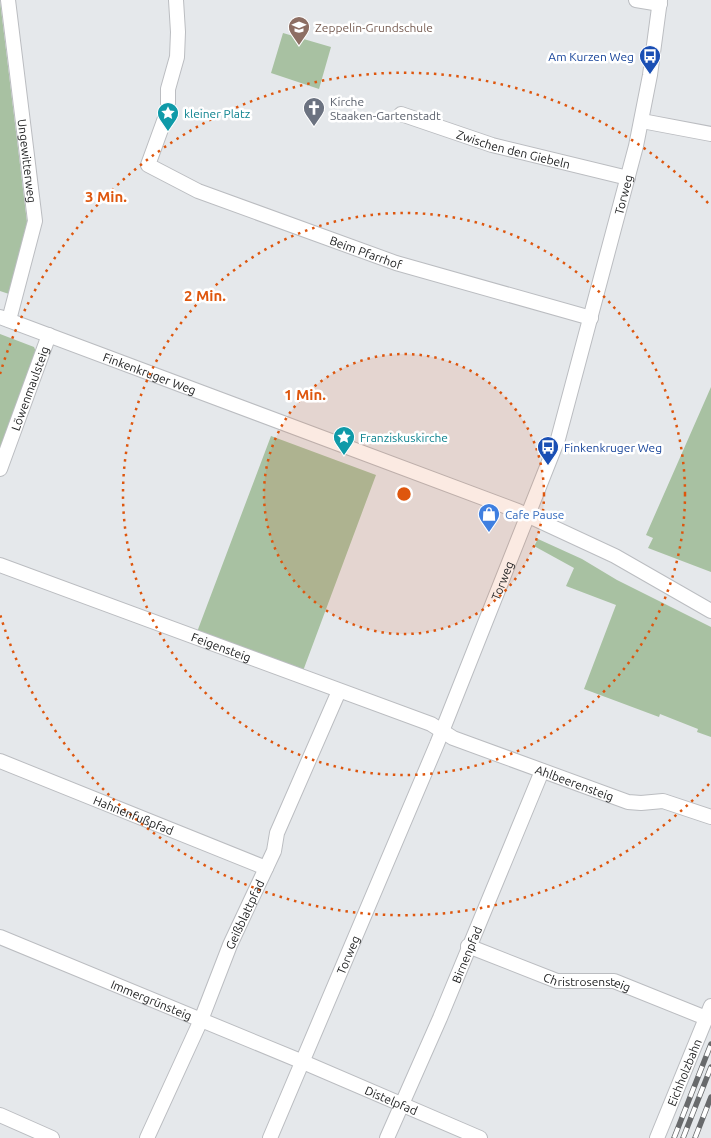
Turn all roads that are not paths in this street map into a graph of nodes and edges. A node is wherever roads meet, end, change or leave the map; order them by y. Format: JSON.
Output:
{"nodes":[{"id":1,"x":8,"y":0,"type":"edge"},
{"id":2,"x":176,"y":0,"type":"edge"},
{"id":3,"x":636,"y":0,"type":"edge"},
{"id":4,"x":660,"y":2,"type":"edge"},
{"id":5,"x":401,"y":114,"type":"dead end"},
{"id":6,"x":642,"y":121,"type":"junction"},
{"id":7,"x":711,"y":134,"type":"edge"},
{"id":8,"x":628,"y":178,"type":"junction"},
{"id":9,"x":591,"y":318,"type":"junction"},
{"id":10,"x":5,"y":319,"type":"edge"},
{"id":11,"x":49,"y":335,"type":"junction"},
{"id":12,"x":0,"y":468,"type":"edge"},
{"id":13,"x":529,"y":515,"type":"junction"},
{"id":14,"x":0,"y":565,"type":"edge"},
{"id":15,"x":711,"y":611,"type":"edge"},
{"id":16,"x":339,"y":691,"type":"junction"},
{"id":17,"x":442,"y":732,"type":"junction"},
{"id":18,"x":0,"y":761,"type":"edge"},
{"id":19,"x":542,"y":770,"type":"junction"},
{"id":20,"x":711,"y":817,"type":"edge"},
{"id":21,"x":266,"y":868,"type":"junction"},
{"id":22,"x":0,"y":937,"type":"edge"},
{"id":23,"x":468,"y":946,"type":"junction"},
{"id":24,"x":709,"y":1012,"type":"edge"},
{"id":25,"x":200,"y":1020,"type":"junction"},
{"id":26,"x":303,"y":1062,"type":"junction"},
{"id":27,"x":402,"y":1104,"type":"junction"},
{"id":28,"x":0,"y":1114,"type":"edge"},
{"id":29,"x":52,"y":1138,"type":"edge"},
{"id":30,"x":147,"y":1138,"type":"edge"},
{"id":31,"x":270,"y":1138,"type":"edge"},
{"id":32,"x":387,"y":1138,"type":"edge"},
{"id":33,"x":480,"y":1138,"type":"edge"},
{"id":34,"x":656,"y":1138,"type":"edge"}],
"edges":[{"from":1,"to":10,"type":"street","name":"Ungewitterweg"},
{"from":2,"to":9,"type":"street","name":"Beim Pfarrhof"},
{"from":3,"to":4,"type":"street"},
{"from":4,"to":6,"type":"street","name":"Torweg"},
{"from":5,"to":8,"type":"street","name":"Zwischen den Giebeln"},
{"from":6,"to":7,"type":"street"},
{"from":6,"to":8,"type":"street","name":"Torweg"},
{"from":8,"to":9,"type":"street","name":"Torweg"},
{"from":9,"to":13,"type":"street","name":"Torweg"},
{"from":10,"to":11,"type":"street","name":"Finkenkruger Weg"},
{"from":11,"to":12,"type":"street","name":"Löwenmaulsteig"},
{"from":11,"to":13,"type":"street","name":"Finkenkruger Weg"},
{"from":13,"to":15,"type":"street","name":"Finkenkruger Weg"},
{"from":13,"to":17,"type":"street","name":"Torweg"},
{"from":14,"to":16,"type":"street","name":"Feigensteig"},
{"from":16,"to":17,"type":"street","name":"Feigensteig"},
{"from":16,"to":21,"type":"street","name":"Geißblattpfad"},
{"from":17,"to":19,"type":"street","name":"Ahlbeerensteig"},
{"from":17,"to":26,"type":"street","name":"Torweg"},
{"from":18,"to":21,"type":"street","name":"Hahnenfußpfad"},
{"from":19,"to":20,"type":"street","name":"Ahlbeerensteig"},
{"from":19,"to":23,"type":"street","name":"Birnenpfad"},
{"from":21,"to":25,"type":"street","name":"Geißblattpfad"},
{"from":22,"to":25,"type":"street","name":"Immergrünsteig"},
{"from":23,"to":24,"type":"street","name":"Christrosensteig"},
{"from":23,"to":27,"type":"street","name":"Birnenpfad"},
{"from":24,"to":34,"type":"street","name":"Eichholzbahn"},
{"from":25,"to":26,"type":"street","name":"Immergrünsteig"},
{"from":25,"to":30,"type":"street","name":"Geißblattpfad"},
{"from":26,"to":27,"type":"street","name":"Distelpfad"},
{"from":26,"to":31,"type":"street","name":"Torweg"},
{"from":27,"to":32,"type":"street","name":"Birnenpfad"},
{"from":27,"to":33,"type":"street","name":"Distelpfad"},
{"from":28,"to":29,"type":"street"}]}
